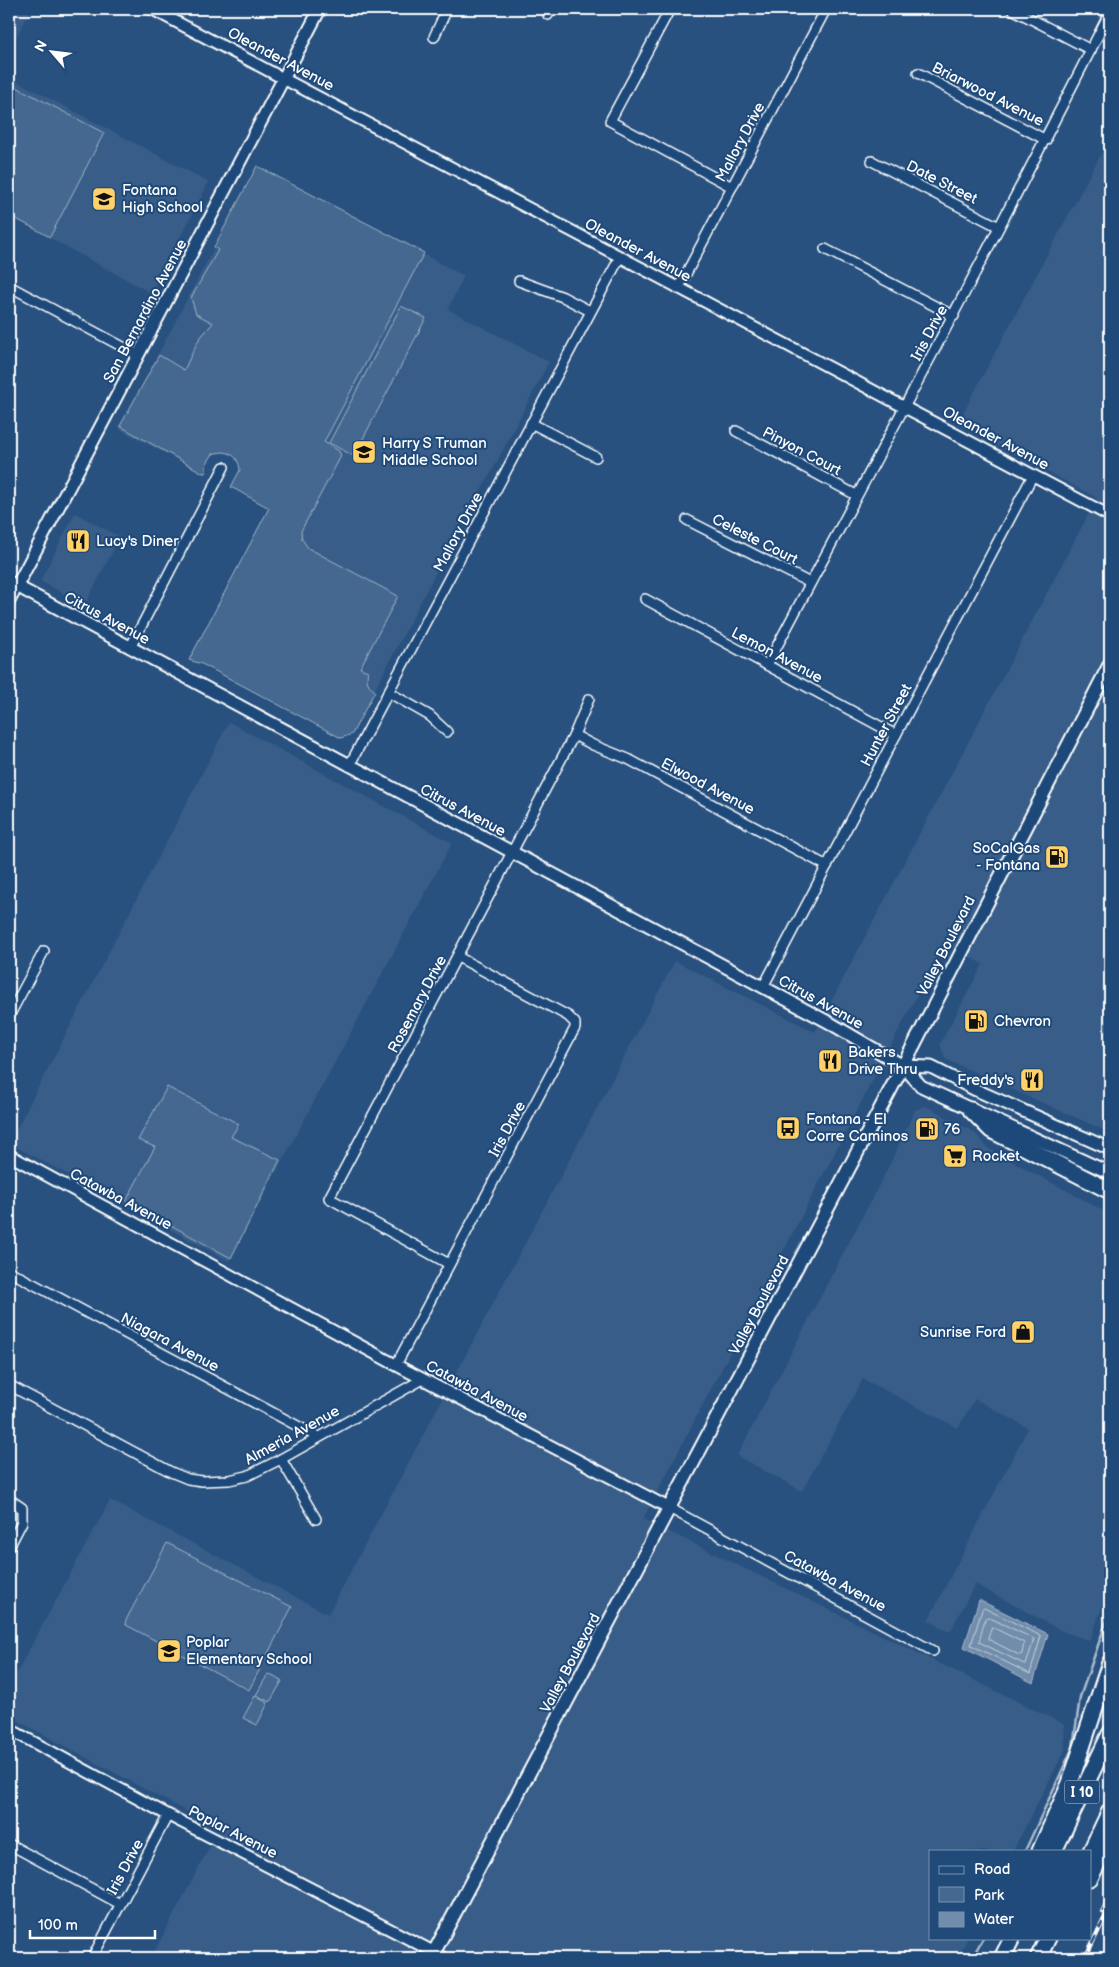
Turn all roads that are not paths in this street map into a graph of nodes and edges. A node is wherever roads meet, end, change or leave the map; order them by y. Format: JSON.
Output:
{"nodes":[{"id":1,"x":152,"y":9,"type":"edge"},
{"id":2,"x":320,"y":9,"type":"edge"},
{"id":3,"x":447,"y":9,"type":"edge"},
{"id":4,"x":670,"y":9,"type":"edge"},
{"id":5,"x":826,"y":9,"type":"edge"},
{"id":6,"x":1012,"y":9,"type":"edge"},
{"id":7,"x":1110,"y":12,"type":"edge"},
{"id":8,"x":434,"y":37,"type":"dead end"},
{"id":9,"x":1091,"y":50,"type":"junction"},
{"id":10,"x":918,"y":73,"type":"dead end"},
{"id":11,"x":284,"y":78,"type":"junction"},
{"id":12,"x":1046,"y":140,"type":"junction"},
{"id":13,"x":872,"y":161,"type":"dead end"},
{"id":14,"x":732,"y":187,"type":"junction"},
{"id":15,"x":999,"y":227,"type":"junction"},
{"id":16,"x":825,"y":249,"type":"dead end"},
{"id":17,"x":620,"y":257,"type":"junction"},
{"id":18,"x":519,"y":280,"type":"dead end"},
{"id":19,"x":9,"y":286,"type":"edge"},
{"id":20,"x":678,"y":289,"type":"junction"},
{"id":21,"x":590,"y":311,"type":"junction"},
{"id":22,"x":954,"y":316,"type":"junction"},
{"id":23,"x":138,"y":355,"type":"junction"},
{"id":24,"x":905,"y":406,"type":"junction"},
{"id":25,"x":531,"y":423,"type":"junction"},
{"id":26,"x":736,"y":431,"type":"dead end"},
{"id":27,"x":596,"y":457,"type":"dead end"},
{"id":28,"x":224,"y":467,"type":"dead end"},
{"id":29,"x":1033,"y":475,"type":"junction"},
{"id":30,"x":856,"y":495,"type":"junction"},
{"id":31,"x":1110,"y":516,"type":"edge"},
{"id":32,"x":688,"y":520,"type":"dead end"},
{"id":33,"x":810,"y":583,"type":"junction"},
{"id":34,"x":12,"y":584,"type":"edge"},
{"id":35,"x":645,"y":599,"type":"dead end"},
{"id":36,"x":9,"y":601,"type":"edge"},
{"id":37,"x":130,"y":648,"type":"junction"},
{"id":38,"x":1110,"y":664,"type":"edge"},
{"id":39,"x":767,"y":665,"type":"junction"},
{"id":40,"x":388,"y":692,"type":"junction"},
{"id":41,"x":588,"y":699,"type":"dead end"},
{"id":42,"x":447,"y":732,"type":"dead end"},
{"id":43,"x":574,"y":735,"type":"junction"},
{"id":44,"x":896,"y":735,"type":"junction"},
{"id":45,"x":349,"y":766,"type":"junction"},
{"id":46,"x":512,"y":853,"type":"junction"},
{"id":47,"x":827,"y":866,"type":"junction"},
{"id":48,"x":44,"y":951,"type":"dead end"},
{"id":49,"x":458,"y":957,"type":"junction"},
{"id":50,"x":763,"y":987,"type":"junction"},
{"id":51,"x":9,"y":1016,"type":"edge"},
{"id":52,"x":903,"y":1066,"type":"junction"},
{"id":53,"x":971,"y":1110,"type":"junction"},
{"id":54,"x":1110,"y":1149,"type":"edge"},
{"id":55,"x":9,"y":1155,"type":"edge"},
{"id":56,"x":1110,"y":1173,"type":"edge"},
{"id":57,"x":1110,"y":1191,"type":"edge"},
{"id":58,"x":449,"y":1264,"type":"junction"},
{"id":59,"x":9,"y":1271,"type":"edge"},
{"id":60,"x":396,"y":1365,"type":"junction"},
{"id":61,"x":423,"y":1379,"type":"junction"},
{"id":62,"x":9,"y":1385,"type":"edge"},
{"id":63,"x":318,"y":1437,"type":"junction"},
{"id":64,"x":281,"y":1459,"type":"junction"},
{"id":65,"x":9,"y":1499,"type":"edge"},
{"id":66,"x":671,"y":1509,"type":"junction"},
{"id":67,"x":316,"y":1519,"type":"dead end"},
{"id":68,"x":9,"y":1547,"type":"edge"},
{"id":69,"x":934,"y":1651,"type":"dead end"},
{"id":70,"x":1110,"y":1663,"type":"edge"},
{"id":71,"x":9,"y":1729,"type":"edge"},
{"id":72,"x":1110,"y":1734,"type":"edge"},
{"id":73,"x":1110,"y":1811,"type":"edge"},
{"id":74,"x":168,"y":1815,"type":"junction"},
{"id":75,"x":1110,"y":1838,"type":"edge"},
{"id":76,"x":9,"y":1844,"type":"edge"},
{"id":77,"x":1040,"y":1850,"type":"edge"},
{"id":78,"x":1054,"y":1850,"type":"edge"},
{"id":79,"x":1091,"y":1850,"type":"edge"},
{"id":80,"x":1092,"y":1874,"type":"edge"},
{"id":81,"x":120,"y":1904,"type":"junction"},
{"id":82,"x":1011,"y":1940,"type":"edge"},
{"id":83,"x":1047,"y":1940,"type":"edge"},
{"id":84,"x":9,"y":1956,"type":"edge"},
{"id":85,"x":437,"y":1956,"type":"edge"},
{"id":86,"x":14,"y":1958,"type":"edge"},
{"id":87,"x":92,"y":1958,"type":"edge"},
{"id":88,"x":1002,"y":1958,"type":"edge"},
{"id":89,"x":1038,"y":1958,"type":"edge"}],
"edges":[{"from":1,"to":11,"type":"street","name":"Oleander Avenue"},
{"from":2,"to":11,"type":"main road","name":"San Bernardino Avenue"},
{"from":3,"to":8,"type":"street"},
{"from":4,"to":14,"type":"street"},
{"from":5,"to":14,"type":"street","name":"Mallory Drive"},
{"from":6,"to":9,"type":"street"},
{"from":7,"to":9,"type":"street","name":"Iris Drive"},
{"from":9,"to":12,"type":"street","name":"Iris Drive"},
{"from":10,"to":12,"type":"street","name":"Briarwood Avenue"},
{"from":11,"to":17,"type":"street","name":"Oleander Avenue"},
{"from":11,"to":23,"type":"main road","name":"San Bernardino Avenue"},
{"from":12,"to":15,"type":"street","name":"Iris Drive"},
{"from":13,"to":15,"type":"street","name":"Date Street"},
{"from":14,"to":20,"type":"street","name":"Mallory Drive"},
{"from":15,"to":22,"type":"street","name":"Iris Drive"},
{"from":16,"to":22,"type":"street"},
{"from":17,"to":20,"type":"street","name":"Oleander Avenue"},
{"from":17,"to":21,"type":"street","name":"Mallory Drive"},
{"from":18,"to":21,"type":"street"},
{"from":19,"to":23,"type":"street"},
{"from":20,"to":24,"type":"street","name":"Oleander Avenue"},
{"from":21,"to":25,"type":"street","name":"Mallory Drive"},
{"from":22,"to":24,"type":"street","name":"Iris Drive"},
{"from":23,"to":34,"type":"main road","name":"San Bernardino Avenue"},
{"from":24,"to":29,"type":"street","name":"Oleander Avenue"},
{"from":24,"to":30,"type":"street","name":"Iris Drive"},
{"from":25,"to":27,"type":"street"},
{"from":25,"to":40,"type":"street","name":"Mallory Drive"},
{"from":26,"to":30,"type":"street","name":"Pinyon Court"},
{"from":28,"to":37,"type":"street"},
{"from":29,"to":31,"type":"street","name":"Oleander Avenue"},
{"from":29,"to":44,"type":"street","name":"Hunter Street"},
{"from":30,"to":33,"type":"street","name":"Iris Drive"},
{"from":32,"to":33,"type":"street","name":"Celeste Court"},
{"from":33,"to":39,"type":"street","name":"Iris Drive"},
{"from":34,"to":36,"type":"main road","name":"San Bernardino Avenue"},
{"from":34,"to":37,"type":"main road","name":"Citrus Avenue"},
{"from":35,"to":39,"type":"street","name":"Lemon Avenue"},
{"from":37,"to":45,"type":"main road","name":"Citrus Avenue"},
{"from":38,"to":52,"type":"main road","name":"Valley Boulevard"},
{"from":39,"to":44,"type":"street","name":"Lemon Avenue"},
{"from":40,"to":42,"type":"street"},
{"from":40,"to":45,"type":"street","name":"Mallory Drive"},
{"from":41,"to":43,"type":"street","name":"Rosemary Drive"},
{"from":43,"to":46,"type":"street","name":"Rosemary Drive"},
{"from":43,"to":47,"type":"street","name":"Elwood Avenue"},
{"from":44,"to":47,"type":"street","name":"Hunter Street"},
{"from":45,"to":46,"type":"main road","name":"Citrus Avenue"},
{"from":46,"to":49,"type":"street","name":"Rosemary Drive"},
{"from":46,"to":50,"type":"main road","name":"Citrus Avenue"},
{"from":47,"to":50,"type":"street","name":"Hunter Street"},
{"from":48,"to":51,"type":"street"},
{"from":49,"to":58,"type":"street","name":"Iris Drive"},
{"from":49,"to":58,"type":"street","name":"Rosemary Drive"},
{"from":50,"to":52,"type":"main road","name":"Citrus Avenue"},
{"from":52,"to":53,"type":"main road","name":"Citrus Avenue"},
{"from":52,"to":54,"type":"main road","name":"Citrus Avenue"},
{"from":52,"to":66,"type":"main road","name":"Valley Boulevard"},
{"from":53,"to":56,"type":"main road","name":"Citrus Avenue"},
{"from":53,"to":57,"type":"highway"},
{"from":55,"to":60,"type":"street","name":"Catawba Avenue"},
{"from":58,"to":60,"type":"street","name":"Iris Drive"},
{"from":59,"to":63,"type":"street","name":"Niagara Avenue"},
{"from":60,"to":61,"type":"street","name":"Catawba Avenue"},
{"from":61,"to":63,"type":"street","name":"Almeria Avenue"},
{"from":61,"to":66,"type":"street","name":"Catawba Avenue"},
{"from":62,"to":64,"type":"street","name":"Almeria Avenue"},
{"from":63,"to":64,"type":"street","name":"Almeria Avenue"},
{"from":64,"to":67,"type":"street"},
{"from":65,"to":68,"type":"street"},
{"from":66,"to":69,"type":"street","name":"Catawba Avenue"},
{"from":66,"to":85,"type":"main road","name":"Valley Boulevard"},
{"from":70,"to":77,"type":"highway"},
{"from":71,"to":74,"type":"street","name":"Poplar Avenue"},
{"from":72,"to":78,"type":"highway","number":"I 10"},
{"from":73,"to":79,"type":"highway","number":"I 10"},
{"from":74,"to":81,"type":"street","name":"Iris Drive"},
{"from":74,"to":85,"type":"street","name":"Poplar Avenue"},
{"from":75,"to":80,"type":"highway"},
{"from":76,"to":81,"type":"street"},
{"from":81,"to":87,"type":"street","name":"Iris Drive"},
{"from":82,"to":88,"type":"highway"},
{"from":83,"to":89,"type":"highway"},
{"from":84,"to":86,"type":"street"}]}
